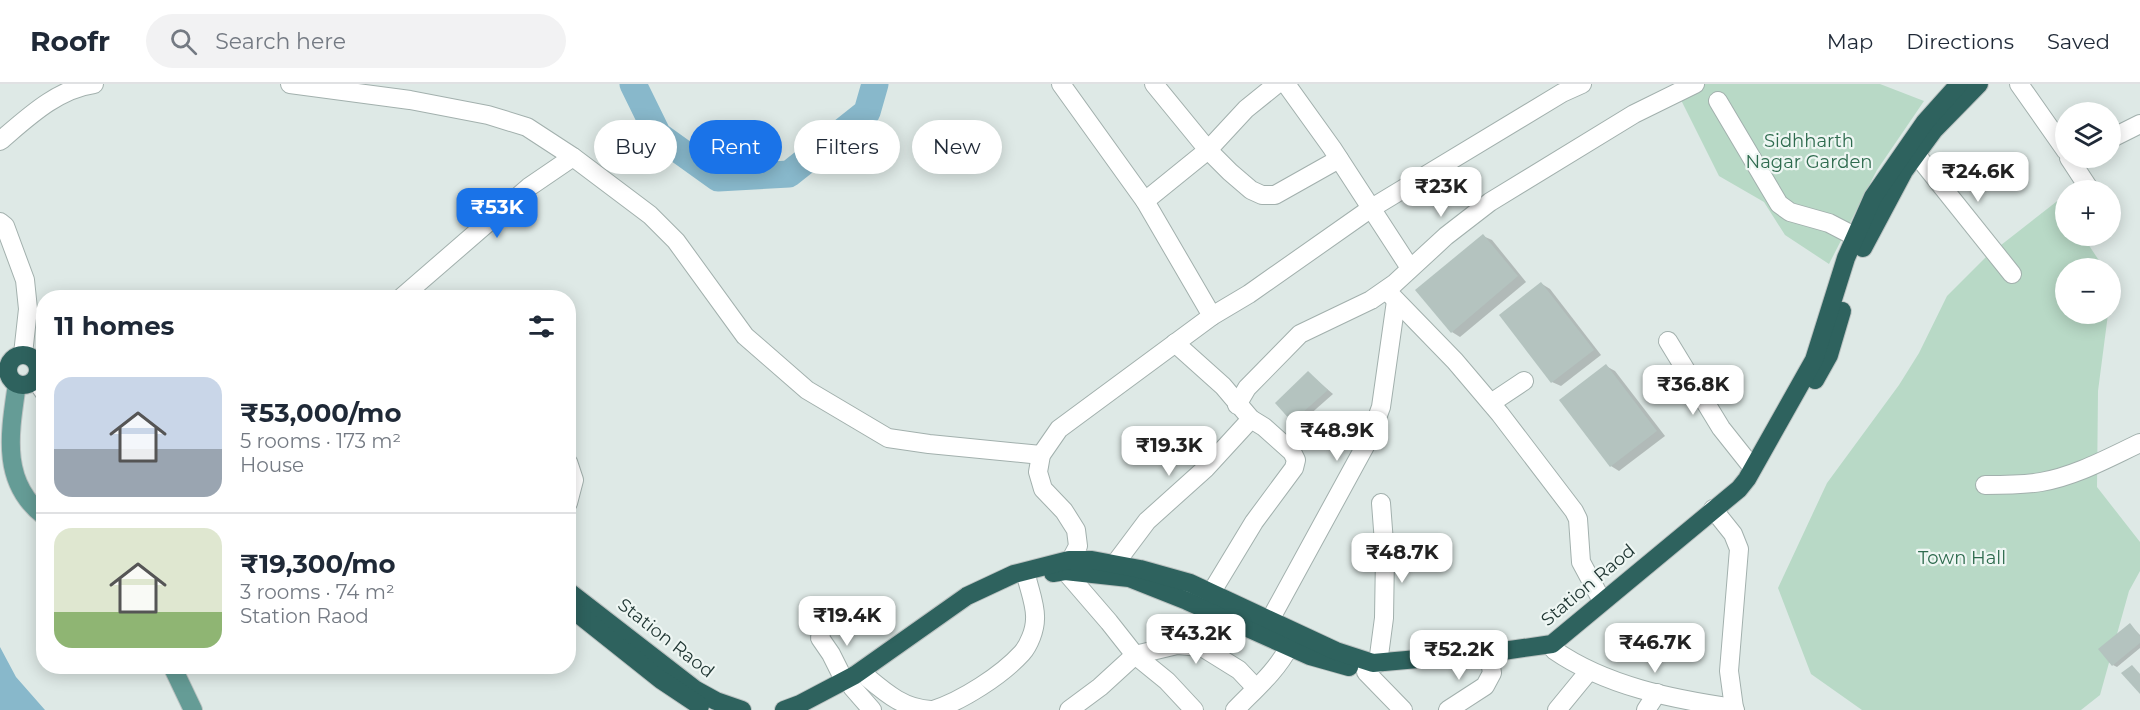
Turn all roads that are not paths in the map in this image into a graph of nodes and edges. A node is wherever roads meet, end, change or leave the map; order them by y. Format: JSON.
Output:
{"nodes":[{"id":1,"x":94,"y":84,"type":"edge"},
{"id":2,"x":290,"y":84,"type":"edge"},
{"id":3,"x":1061,"y":84,"type":"edge"},
{"id":4,"x":1154,"y":84,"type":"edge"},
{"id":5,"x":1277,"y":84,"type":"edge"},
{"id":6,"x":1286,"y":84,"type":"edge"},
{"id":7,"x":1582,"y":84,"type":"edge"},
{"id":8,"x":1695,"y":84,"type":"edge"},
{"id":9,"x":2019,"y":84,"type":"edge"},
{"id":10,"x":1967,"y":86,"type":"edge"},
{"id":11,"x":1559,"y":89,"type":"edge"},
{"id":12,"x":1718,"y":101,"type":"dead end"},
{"id":13,"x":2140,"y":124,"type":"edge"},
{"id":14,"x":2121,"y":134,"type":"edge"},
{"id":15,"x":2055,"y":135,"type":"edge"},
{"id":16,"x":0,"y":141,"type":"edge"},
{"id":17,"x":1208,"y":150,"type":"junction"},
{"id":18,"x":1916,"y":154,"type":"junction"},
{"id":19,"x":573,"y":157,"type":"junction"},
{"id":20,"x":1339,"y":159,"type":"junction"},
{"id":21,"x":1145,"y":201,"type":"junction"},
{"id":22,"x":1370,"y":209,"type":"junction"},
{"id":23,"x":0,"y":222,"type":"edge"},
{"id":24,"x":1856,"y":237,"type":"junction"},
{"id":25,"x":1410,"y":268,"type":"junction"},
{"id":26,"x":2012,"y":273,"type":"dead end"},
{"id":27,"x":410,"y":290,"type":"edge"},
{"id":28,"x":1391,"y":295,"type":"junction"},
{"id":29,"x":1212,"y":316,"type":"junction"},
{"id":30,"x":1668,"y":341,"type":"dead end"},
{"id":31,"x":1175,"y":343,"type":"junction"},
{"id":32,"x":13,"y":353,"type":"edge"},
{"id":33,"x":36,"y":368,"type":"edge"},
{"id":34,"x":8,"y":378,"type":"edge"},
{"id":35,"x":36,"y":379,"type":"edge"},
{"id":36,"x":1524,"y":381,"type":"dead end"},
{"id":37,"x":1491,"y":403,"type":"junction"},
{"id":38,"x":1238,"y":405,"type":"junction"},
{"id":39,"x":1251,"y":419,"type":"junction"},
{"id":40,"x":2140,"y":443,"type":"edge"},
{"id":41,"x":1041,"y":455,"type":"junction"},
{"id":42,"x":1752,"y":467,"type":"junction"},
{"id":43,"x":1986,"y":486,"type":"dead end"},
{"id":44,"x":1380,"y":503,"type":"dead end"},
{"id":45,"x":36,"y":510,"type":"edge"},
{"id":46,"x":1717,"y":512,"type":"junction"},
{"id":47,"x":1113,"y":564,"type":"junction"},
{"id":48,"x":1067,"y":565,"type":"junction"},
{"id":49,"x":1027,"y":579,"type":"junction"},
{"id":50,"x":1211,"y":593,"type":"junction"},
{"id":51,"x":576,"y":597,"type":"edge"},
{"id":52,"x":1602,"y":601,"type":"junction"},
{"id":53,"x":576,"y":612,"type":"edge"},
{"id":54,"x":824,"y":617,"type":"dead end"},
{"id":55,"x":1269,"y":620,"type":"junction"},
{"id":56,"x":1289,"y":647,"type":"junction"},
{"id":57,"x":1554,"y":650,"type":"junction"},
{"id":58,"x":1135,"y":656,"type":"junction"},
{"id":59,"x":1490,"y":661,"type":"junction"},
{"id":60,"x":1372,"y":667,"type":"junction"},
{"id":61,"x":1589,"y":671,"type":"junction"},
{"id":62,"x":176,"y":674,"type":"edge"},
{"id":63,"x":855,"y":682,"type":"junction"},
{"id":64,"x":1256,"y":688,"type":"junction"},
{"id":65,"x":1657,"y":693,"type":"junction"},
{"id":66,"x":899,"y":706,"type":"edge"},
{"id":67,"x":1735,"y":709,"type":"edge"},
{"id":68,"x":193,"y":710,"type":"edge"},
{"id":69,"x":707,"y":710,"type":"edge"},
{"id":70,"x":742,"y":710,"type":"edge"},
{"id":71,"x":784,"y":710,"type":"edge"},
{"id":72,"x":811,"y":710,"type":"edge"},
{"id":73,"x":872,"y":710,"type":"edge"},
{"id":74,"x":932,"y":710,"type":"edge"},
{"id":75,"x":1069,"y":710,"type":"edge"},
{"id":76,"x":1194,"y":710,"type":"edge"},
{"id":77,"x":1235,"y":710,"type":"edge"},
{"id":78,"x":1401,"y":710,"type":"edge"},
{"id":79,"x":1448,"y":710,"type":"edge"},
{"id":80,"x":1557,"y":710,"type":"edge"},
{"id":81,"x":1646,"y":710,"type":"edge"}],
"edges":[{"from":1,"to":16,"type":"street"},
{"from":2,"to":19,"type":"street"},
{"from":3,"to":21,"type":"street"},
{"from":4,"to":17,"type":"street"},
{"from":5,"to":17,"type":"street"},
{"from":6,"to":20,"type":"street"},
{"from":7,"to":11,"type":"street"},
{"from":8,"to":25,"type":"street"},
{"from":9,"to":15,"type":"street"},
{"from":10,"to":18,"type":"highway"},
{"from":10,"to":24,"type":"highway","name":"Station Raod"},
{"from":11,"to":22,"type":"street"},
{"from":12,"to":24,"type":"street"},
{"from":13,"to":14,"type":"street"},
{"from":17,"to":20,"type":"street"},
{"from":17,"to":21,"type":"street"},
{"from":18,"to":26,"type":"street"},
{"from":18,"to":46,"type":"highway"},
{"from":19,"to":27,"type":"street"},
{"from":19,"to":41,"type":"street"},
{"from":20,"to":22,"type":"street"},
{"from":21,"to":29,"type":"street"},
{"from":22,"to":25,"type":"street"},
{"from":22,"to":29,"type":"street"},
{"from":23,"to":32,"type":"street"},
{"from":24,"to":42,"type":"highway","name":"Station Raod"},
{"from":25,"to":28,"type":"street"},
{"from":28,"to":37,"type":"street"},
{"from":28,"to":38,"type":"street"},
{"from":28,"to":55,"type":"street"},
{"from":29,"to":31,"type":"street"},
{"from":30,"to":42,"type":"street"},
{"from":31,"to":38,"type":"street"},
{"from":31,"to":41,"type":"street"},
{"from":32,"to":33,"type":"highway"},
{"from":32,"to":34,"type":"highway"},
{"from":34,"to":35,"type":"highway"},
{"from":34,"to":45,"type":"main road"},
{"from":36,"to":37,"type":"street"},
{"from":37,"to":52,"type":"street"},
{"from":38,"to":39,"type":"street"},
{"from":39,"to":47,"type":"street"},
{"from":39,"to":50,"type":"street"},
{"from":40,"to":43,"type":"street"},
{"from":41,"to":48,"type":"street"},
{"from":42,"to":46,"type":"highway","name":"Station Raod"},
{"from":44,"to":60,"type":"street"},
{"from":46,"to":52,"type":"highway","name":"Station Raod"},
{"from":46,"to":57,"type":"highway"},
{"from":46,"to":67,"type":"street"},
{"from":47,"to":48,"type":"highway","name":"Station Raod"},
{"from":47,"to":50,"type":"highway","name":"Station Raod"},
{"from":48,"to":49,"type":"highway"},
{"from":48,"to":56,"type":"highway"},
{"from":48,"to":58,"type":"street"},
{"from":48,"to":63,"type":"highway","name":"Station Raod"},
{"from":49,"to":63,"type":"highway"},
{"from":49,"to":74,"type":"street"},
{"from":50,"to":55,"type":"highway","name":"Station Raod"},
{"from":51,"to":70,"type":"highway","name":"Station Raod"},
{"from":52,"to":60,"type":"highway","name":"Station Raod"},
{"from":53,"to":69,"type":"highway"},
{"from":54,"to":63,"type":"street"},
{"from":55,"to":60,"type":"highway","name":"Station Raod"},
{"from":56,"to":60,"type":"highway"},
{"from":56,"to":64,"type":"street"},
{"from":57,"to":59,"type":"highway"},
{"from":57,"to":61,"type":"street"},
{"from":58,"to":64,"type":"street"},
{"from":58,"to":75,"type":"street"},
{"from":58,"to":76,"type":"street"},
{"from":59,"to":60,"type":"highway"},
{"from":59,"to":79,"type":"street"},
{"from":60,"to":78,"type":"street"},
{"from":61,"to":65,"type":"street"},
{"from":61,"to":80,"type":"street"},
{"from":62,"to":68,"type":"main road"},
{"from":63,"to":66,"type":"street"},
{"from":63,"to":71,"type":"highway","name":"Station Raod"},
{"from":63,"to":72,"type":"highway"},
{"from":63,"to":73,"type":"street"},
{"from":64,"to":77,"type":"street"},
{"from":65,"to":67,"type":"street"},
{"from":65,"to":81,"type":"street"},
{"from":66,"to":74,"type":"street"}]}
